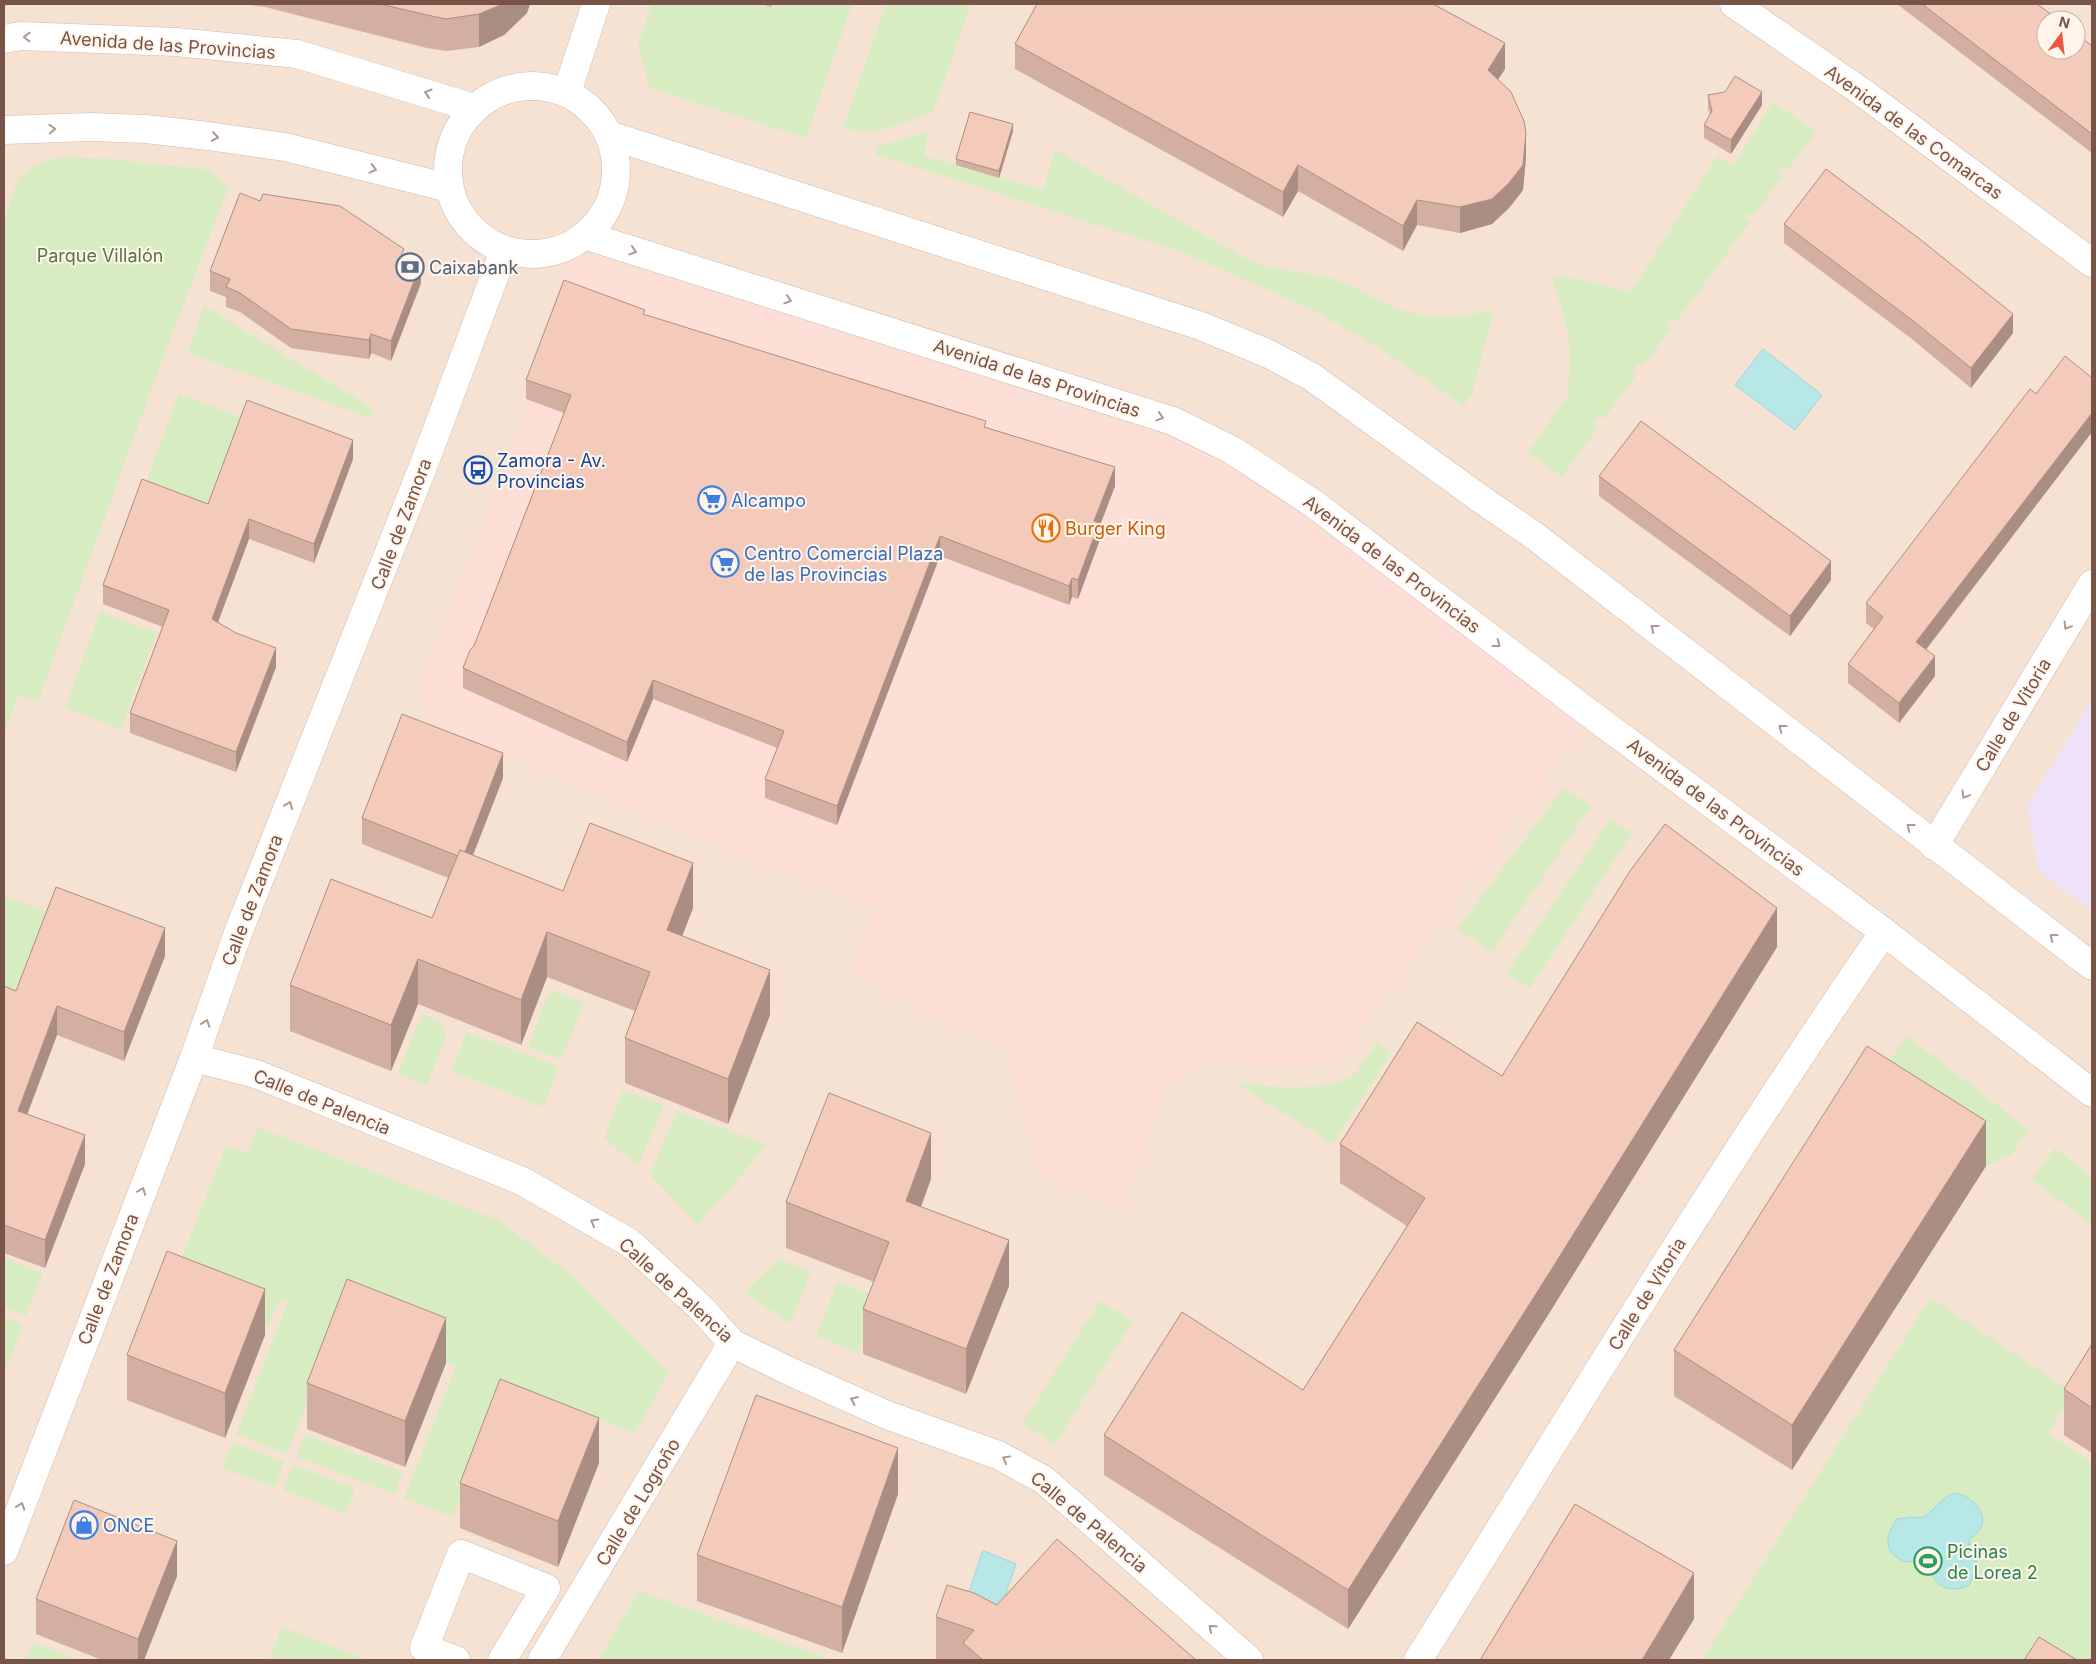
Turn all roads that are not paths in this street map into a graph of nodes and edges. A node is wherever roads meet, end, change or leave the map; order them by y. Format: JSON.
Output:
{"nodes":[{"id":1,"x":596,"y":4,"type":"edge"},
{"id":2,"x":1734,"y":4,"type":"edge"},
{"id":3,"x":4,"y":39,"type":"edge"},
{"id":4,"x":566,"y":92,"type":"junction"},
{"id":5,"x":474,"y":108,"type":"junction"},
{"id":6,"x":4,"y":130,"type":"edge"},
{"id":7,"x":609,"y":135,"type":"junction"},
{"id":8,"x":449,"y":188,"type":"junction"},
{"id":9,"x":587,"y":236,"type":"junction"},
{"id":10,"x":504,"y":251,"type":"junction"},
{"id":11,"x":2092,"y":263,"type":"edge"},
{"id":12,"x":2092,"y":584,"type":"edge"},
{"id":13,"x":1934,"y":846,"type":"junction"},
{"id":14,"x":1884,"y":932,"type":"junction"},
{"id":15,"x":2092,"y":966,"type":"edge"},
{"id":16,"x":194,"y":1058,"type":"junction"},
{"id":17,"x":2092,"y":1093,"type":"edge"},
{"id":18,"x":732,"y":1343,"type":"junction"},
{"id":19,"x":4,"y":1551,"type":"edge"},
{"id":20,"x":456,"y":1660,"type":"edge"},
{"id":21,"x":502,"y":1660,"type":"edge"},
{"id":22,"x":542,"y":1660,"type":"edge"},
{"id":23,"x":1248,"y":1660,"type":"edge"},
{"id":24,"x":1418,"y":1660,"type":"edge"}],
"edges":[{"from":1,"to":4,"type":"street"},
{"from":2,"to":11,"type":"street","name":"Avenida de las Comarcas"},
{"from":5,"to":3,"type":"street","name":"Avenida de las Provincias","one_way":true},
{"from":4,"to":5,"type":"street"},
{"from":4,"to":7,"type":"street"},
{"from":5,"to":8,"type":"street"},
{"from":6,"to":8,"type":"street","one_way":true},
{"from":7,"to":9,"type":"street"},
{"from":13,"to":7,"type":"street","one_way":true},
{"from":8,"to":10,"type":"street"},
{"from":9,"to":10,"type":"street"},
{"from":9,"to":14,"type":"street","name":"Avenida de las Provincias","one_way":true},
{"from":16,"to":10,"type":"street","name":"Calle de Zamora","one_way":true},
{"from":12,"to":13,"type":"street","name":"Calle de Vitoria","one_way":true},
{"from":15,"to":13,"type":"street","one_way":true},
{"from":14,"to":17,"type":"street","name":"Avenida de las Provincias"},
{"from":14,"to":24,"type":"street","name":"Calle de Vitoria"},
{"from":18,"to":16,"type":"street","name":"Calle de Palencia","one_way":true},
{"from":19,"to":16,"type":"street","name":"Calle de Zamora","one_way":true},
{"from":18,"to":22,"type":"street","name":"Calle de Logroño"},
{"from":23,"to":18,"type":"street","name":"Calle de Palencia","one_way":true},
{"from":20,"to":21,"type":"street"}]}
